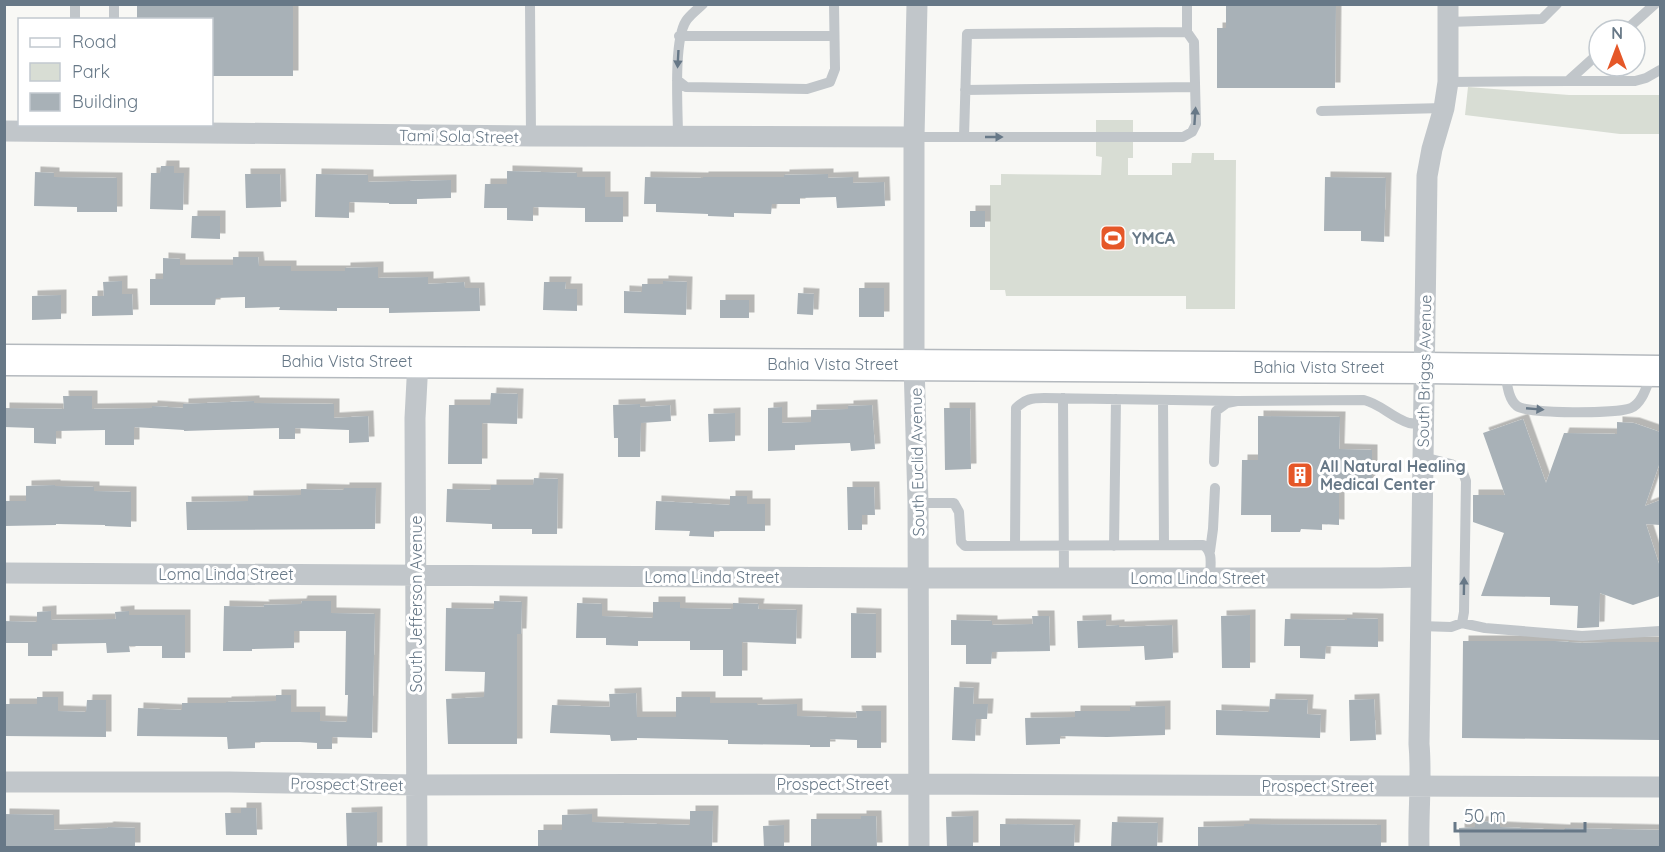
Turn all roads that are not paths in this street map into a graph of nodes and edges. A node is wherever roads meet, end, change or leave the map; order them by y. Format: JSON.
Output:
{"nodes":[{"id":1,"x":530,"y":4,"type":"edge"},
{"id":2,"x":703,"y":4,"type":"edge"},
{"id":3,"x":834,"y":4,"type":"edge"},
{"id":4,"x":917,"y":4,"type":"edge"},
{"id":5,"x":1186,"y":4,"type":"edge"},
{"id":6,"x":1557,"y":4,"type":"edge"},
{"id":7,"x":1655,"y":4,"type":"edge"},
{"id":8,"x":1448,"y":13,"type":"edge"},
{"id":9,"x":1639,"y":18,"type":"edge"},
{"id":10,"x":1187,"y":32,"type":"junction"},
{"id":11,"x":680,"y":36,"type":"junction"},
{"id":12,"x":834,"y":36,"type":"junction"},
{"id":13,"x":1587,"y":64,"type":"edge"},
{"id":14,"x":1660,"y":70,"type":"edge"},
{"id":15,"x":677,"y":80,"type":"junction"},
{"id":16,"x":1568,"y":81,"type":"junction"},
{"id":17,"x":1448,"y":82,"type":"junction"},
{"id":18,"x":1195,"y":87,"type":"junction"},
{"id":19,"x":965,"y":90,"type":"junction"},
{"id":20,"x":1444,"y":108,"type":"junction"},
{"id":21,"x":1320,"y":111,"type":"dead end"},
{"id":22,"x":4,"y":131,"type":"edge"},
{"id":23,"x":531,"y":136,"type":"junction"},
{"id":24,"x":678,"y":136,"type":"junction"},
{"id":25,"x":914,"y":136,"type":"junction"},
{"id":26,"x":964,"y":137,"type":"junction"},
{"id":27,"x":4,"y":360,"type":"edge"},
{"id":28,"x":418,"y":362,"type":"junction"},
{"id":29,"x":914,"y":364,"type":"junction"},
{"id":30,"x":1425,"y":368,"type":"junction"},
{"id":31,"x":1504,"y":369,"type":"junction"},
{"id":32,"x":1657,"y":371,"type":"edge"},
{"id":33,"x":1063,"y":398,"type":"junction"},
{"id":34,"x":1116,"y":399,"type":"junction"},
{"id":35,"x":1163,"y":400,"type":"junction"},
{"id":36,"x":1237,"y":401,"type":"junction"},
{"id":37,"x":1424,"y":424,"type":"junction"},
{"id":38,"x":1423,"y":457,"type":"junction"},
{"id":39,"x":1214,"y":462,"type":"dead end"},
{"id":40,"x":1215,"y":488,"type":"dead end"},
{"id":41,"x":918,"y":503,"type":"junction"},
{"id":42,"x":1164,"y":545,"type":"junction"},
{"id":43,"x":1015,"y":546,"type":"junction"},
{"id":44,"x":1063,"y":546,"type":"junction"},
{"id":45,"x":1114,"y":546,"type":"junction"},
{"id":46,"x":1210,"y":551,"type":"junction"},
{"id":47,"x":4,"y":573,"type":"edge"},
{"id":48,"x":416,"y":576,"type":"junction"},
{"id":49,"x":1420,"y":577,"type":"junction"},
{"id":50,"x":918,"y":578,"type":"junction"},
{"id":51,"x":1064,"y":578,"type":"junction"},
{"id":52,"x":1210,"y":578,"type":"junction"},
{"id":53,"x":1462,"y":623,"type":"junction"},
{"id":54,"x":1420,"y":626,"type":"junction"},
{"id":55,"x":1660,"y":631,"type":"edge"},
{"id":56,"x":4,"y":782,"type":"edge"},
{"id":57,"x":919,"y":784,"type":"junction"},
{"id":58,"x":417,"y":785,"type":"junction"},
{"id":59,"x":1420,"y":786,"type":"junction"},
{"id":60,"x":1660,"y":787,"type":"edge"},
{"id":61,"x":417,"y":848,"type":"edge"},
{"id":62,"x":919,"y":848,"type":"edge"},
{"id":63,"x":1419,"y":848,"type":"edge"}],
"edges":[{"from":1,"to":23,"type":"lane"},
{"from":2,"to":11,"type":"lane"},
{"from":3,"to":12,"type":"lane"},
{"from":4,"to":25,"type":"street","name":"South Euclid Avenue"},
{"from":5,"to":10,"type":"lane"},
{"from":6,"to":8,"type":"lane"},
{"from":7,"to":9,"type":"lane"},
{"from":8,"to":17,"type":"street","name":"South Briggs Avenue"},
{"from":10,"to":18,"type":"lane"},
{"from":10,"to":19,"type":"lane"},
{"from":11,"to":12,"type":"lane"},
{"from":11,"to":15,"type":"lane","one_way":true},
{"from":12,"to":15,"type":"lane"},
{"from":13,"to":16,"type":"lane"},
{"from":14,"to":16,"type":"lane"},
{"from":15,"to":24,"type":"lane"},
{"from":16,"to":17,"type":"lane"},
{"from":17,"to":20,"type":"street","name":"South Briggs Avenue"},
{"from":18,"to":19,"type":"lane"},
{"from":26,"to":18,"type":"lane","one_way":true},
{"from":19,"to":26,"type":"lane"},
{"from":20,"to":21,"type":"lane"},
{"from":20,"to":30,"type":"street","name":"South Briggs Avenue"},
{"from":22,"to":23,"type":"street","name":"Tami Sola Street"},
{"from":23,"to":24,"type":"street","name":"Tami Sola Street"},
{"from":24,"to":25,"type":"street","name":"Tami Sola Street"},
{"from":25,"to":26,"type":"lane"},
{"from":25,"to":29,"type":"street","name":"South Euclid Avenue"},
{"from":27,"to":28,"type":"street","name":"Bahia Vista Street"},
{"from":28,"to":29,"type":"street","name":"Bahia Vista Street"},
{"from":28,"to":48,"type":"street","name":"South Jefferson Avenue"},
{"from":29,"to":30,"type":"street","name":"Bahia Vista Street"},
{"from":29,"to":41,"type":"street","name":"South Euclid Avenue"},
{"from":30,"to":31,"type":"street","name":"Bahia Vista Street"},
{"from":30,"to":37,"type":"street","name":"South Briggs Avenue"},
{"from":31,"to":32,"type":"street","name":"Bahia Vista Street"},
{"from":31,"to":32,"type":"lane","one_way":true},
{"from":33,"to":34,"type":"lane"},
{"from":33,"to":43,"type":"lane"},
{"from":33,"to":44,"type":"lane"},
{"from":34,"to":35,"type":"lane"},
{"from":34,"to":45,"type":"lane"},
{"from":35,"to":36,"type":"lane"},
{"from":35,"to":42,"type":"lane"},
{"from":36,"to":37,"type":"lane"},
{"from":36,"to":39,"type":"lane"},
{"from":37,"to":38,"type":"street","name":"South Briggs Avenue"},
{"from":38,"to":49,"type":"street","name":"South Briggs Avenue"},
{"from":53,"to":38,"type":"lane","one_way":true},
{"from":40,"to":46,"type":"lane"},
{"from":41,"to":43,"type":"lane"},
{"from":41,"to":50,"type":"street","name":"South Euclid Avenue"},
{"from":42,"to":45,"type":"lane"},
{"from":42,"to":46,"type":"lane"},
{"from":43,"to":44,"type":"lane"},
{"from":44,"to":45,"type":"lane"},
{"from":44,"to":51,"type":"lane"},
{"from":46,"to":52,"type":"lane"},
{"from":47,"to":48,"type":"street","name":"Loma Linda Street"},
{"from":48,"to":50,"type":"street","name":"Loma Linda Street"},
{"from":48,"to":58,"type":"street","name":"South Jefferson Avenue"},
{"from":49,"to":52,"type":"street","name":"Loma Linda Street"},
{"from":49,"to":54,"type":"street","name":"South Briggs Avenue"},
{"from":50,"to":51,"type":"street","name":"Loma Linda Street"},
{"from":50,"to":57,"type":"street","name":"South Euclid Avenue"},
{"from":51,"to":52,"type":"street","name":"Loma Linda Street"},
{"from":53,"to":54,"type":"lane"},
{"from":53,"to":55,"type":"lane"},
{"from":54,"to":59,"type":"street","name":"South Briggs Avenue"},
{"from":56,"to":58,"type":"street","name":"Prospect Street"},
{"from":57,"to":58,"type":"street","name":"Prospect Street"},
{"from":57,"to":59,"type":"street","name":"Prospect Street"},
{"from":57,"to":62,"type":"street","name":"South Euclid Avenue"},
{"from":58,"to":61,"type":"street","name":"South Jefferson Avenue"},
{"from":59,"to":60,"type":"street","name":"Prospect Street"},
{"from":59,"to":63,"type":"street","name":"South Briggs Avenue"}]}
